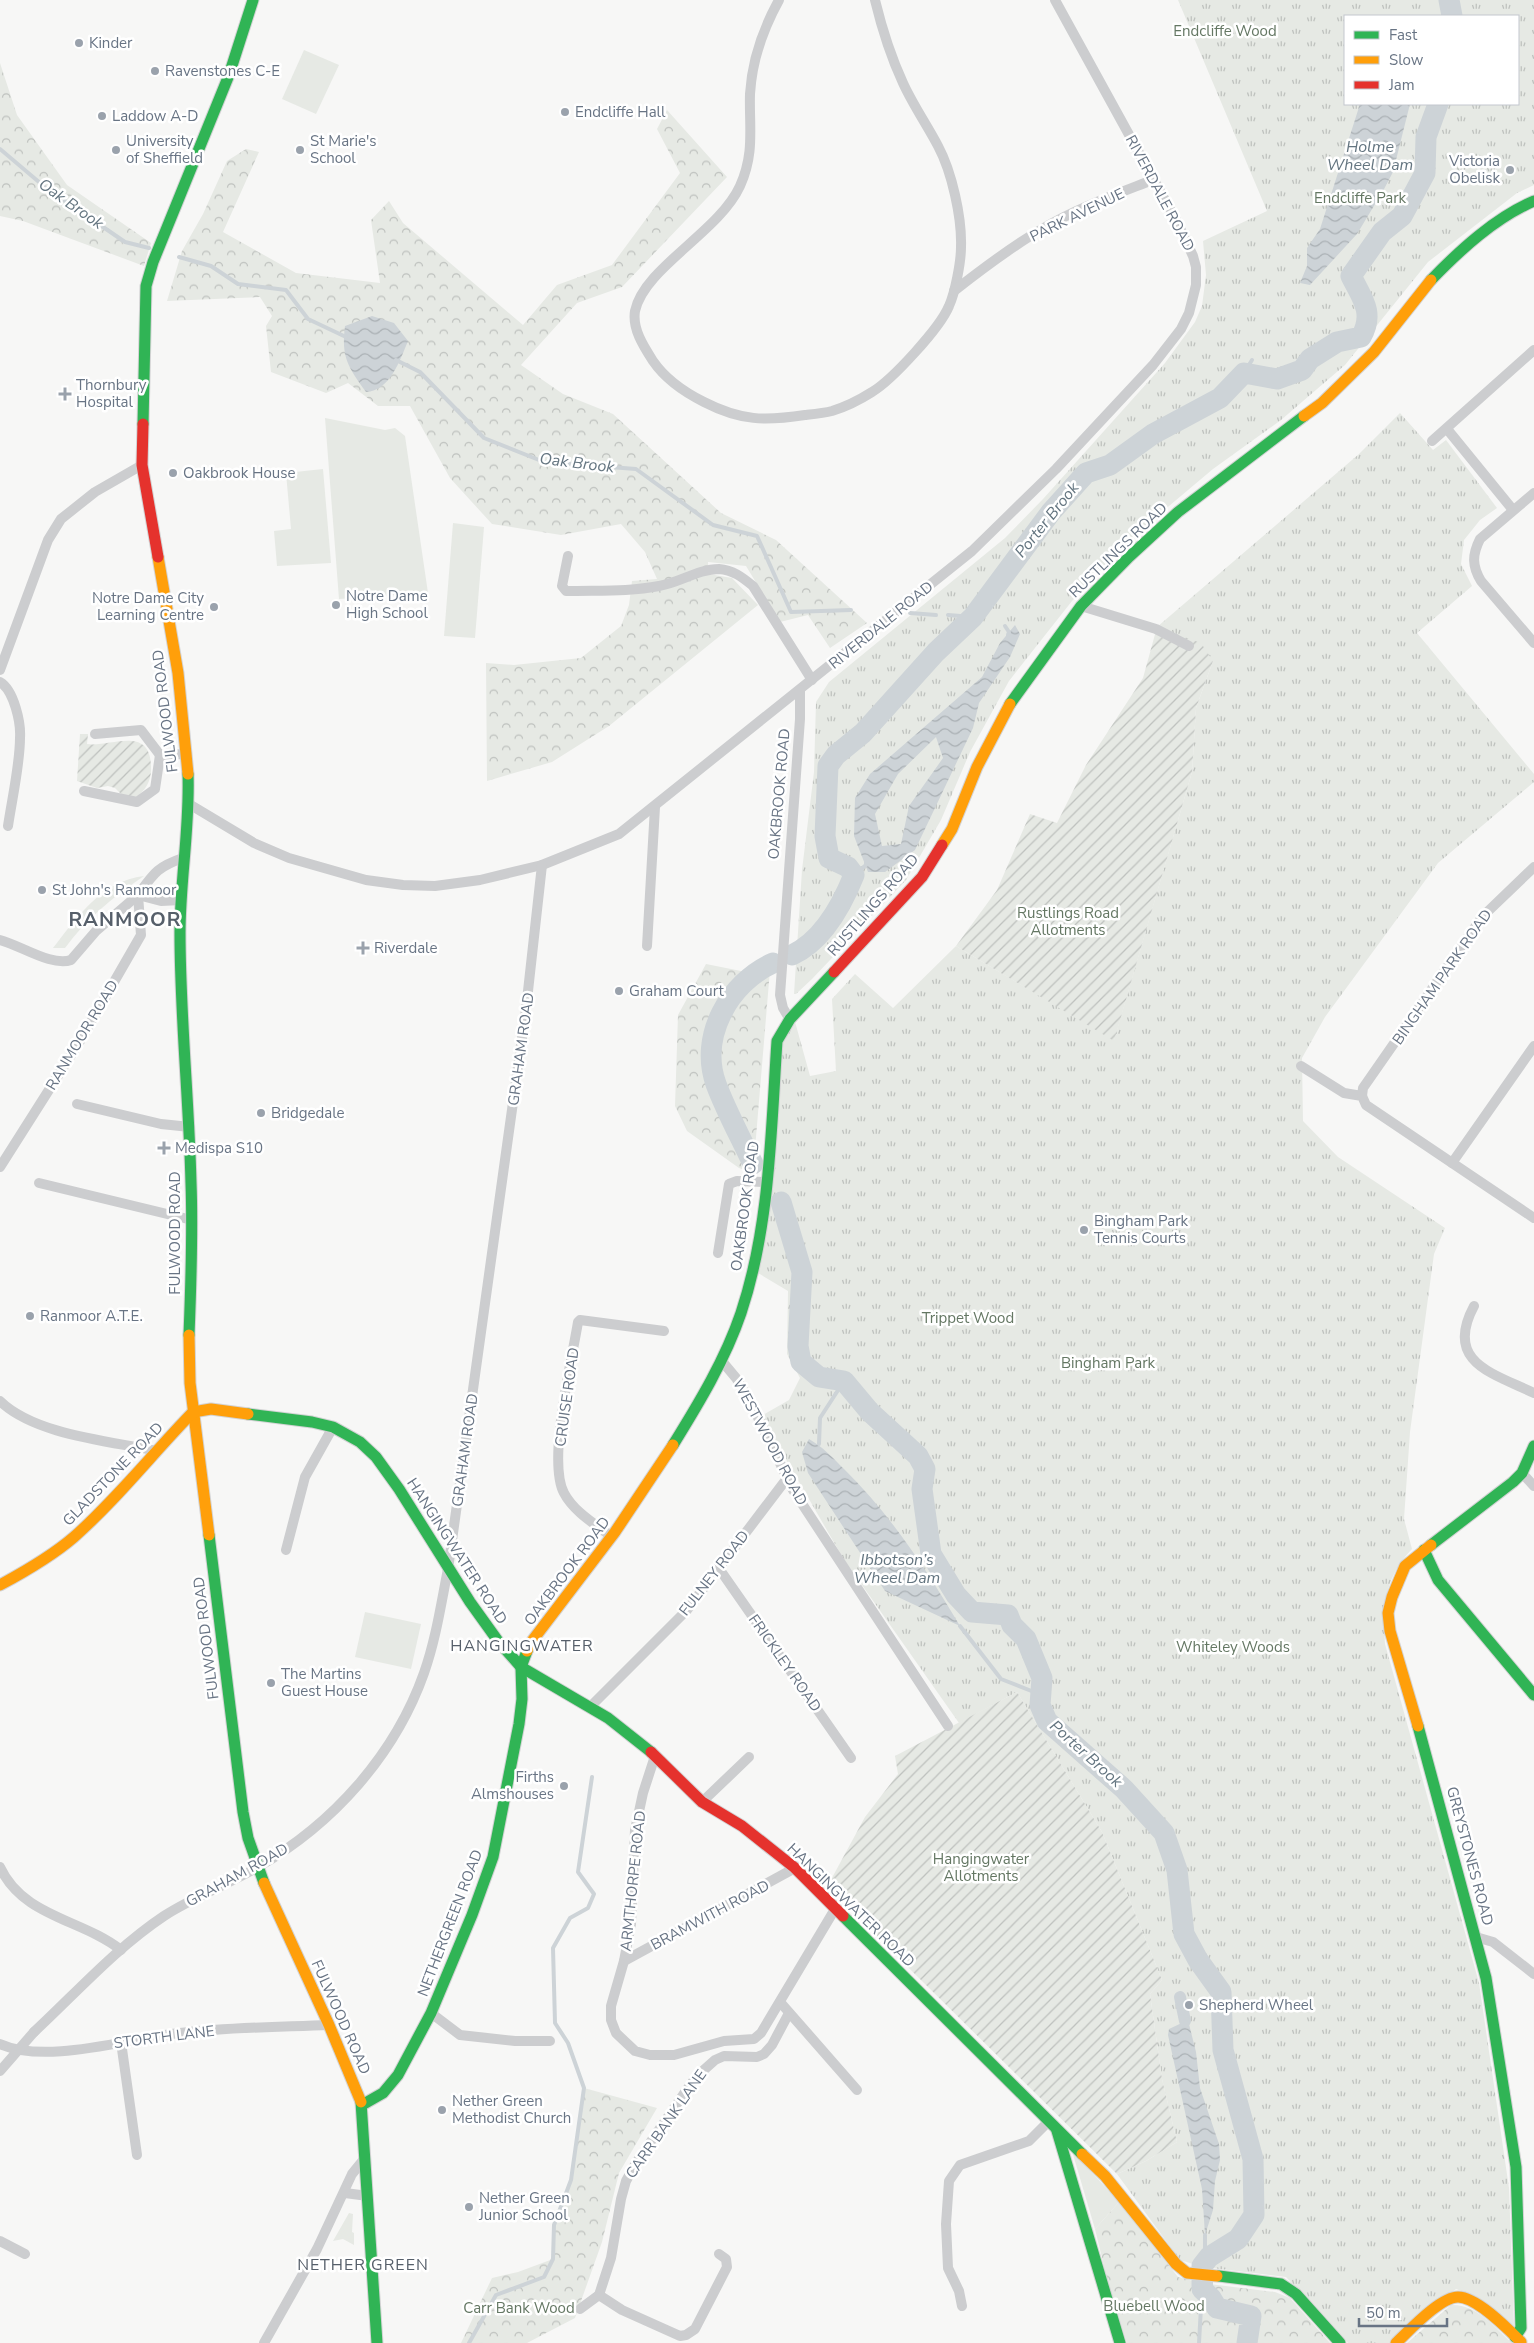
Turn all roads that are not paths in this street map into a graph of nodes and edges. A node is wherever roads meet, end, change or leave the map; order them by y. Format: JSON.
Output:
{"nodes":[{"id":1,"x":253,"y":0,"type":"edge"},
{"id":2,"x":779,"y":0,"type":"edge"},
{"id":3,"x":874,"y":0,"type":"edge"},
{"id":4,"x":1055,"y":0,"type":"edge"},
{"id":5,"x":1155,"y":179,"type":"junction"},
{"id":6,"x":1534,"y":201,"type":"edge"},
{"id":7,"x":954,"y":291,"type":"junction"},
{"id":8,"x":1534,"y":350,"type":"edge"},
{"id":9,"x":1447,"y":430,"type":"junction"},
{"id":10,"x":1432,"y":441,"type":"dead end"},
{"id":11,"x":142,"y":465,"type":"junction"},
{"id":12,"x":1534,"y":493,"type":"edge"},
{"id":13,"x":1513,"y":510,"type":"junction"},
{"id":14,"x":568,"y":556,"type":"dead end"},
{"id":15,"x":1081,"y":606,"type":"junction"},
{"id":16,"x":1534,"y":643,"type":"edge"},
{"id":17,"x":1189,"y":646,"type":"dead end"},
{"id":18,"x":0,"y":670,"type":"edge"},
{"id":19,"x":812,"y":680,"type":"junction"},
{"id":20,"x":0,"y":682,"type":"edge"},
{"id":21,"x":800,"y":690,"type":"junction"},
{"id":22,"x":95,"y":734,"type":"dead end"},
{"id":23,"x":187,"y":754,"type":"junction"},
{"id":24,"x":160,"y":755,"type":"junction"},
{"id":25,"x":84,"y":791,"type":"dead end"},
{"id":26,"x":189,"y":804,"type":"junction"},
{"id":27,"x":656,"y":807,"type":"junction"},
{"id":28,"x":8,"y":826,"type":"dead end"},
{"id":29,"x":183,"y":858,"type":"junction"},
{"id":30,"x":542,"y":865,"type":"junction"},
{"id":31,"x":1534,"y":867,"type":"edge"},
{"id":32,"x":138,"y":895,"type":"junction"},
{"id":33,"x":180,"y":900,"type":"junction"},
{"id":34,"x":0,"y":940,"type":"edge"},
{"id":35,"x":647,"y":946,"type":"dead end"},
{"id":36,"x":790,"y":1018,"type":"junction"},
{"id":37,"x":1534,"y":1046,"type":"edge"},
{"id":38,"x":1301,"y":1066,"type":"dead end"},
{"id":39,"x":1362,"y":1096,"type":"junction"},
{"id":40,"x":77,"y":1104,"type":"dead end"},
{"id":41,"x":190,"y":1127,"type":"junction"},
{"id":42,"x":1452,"y":1163,"type":"junction"},
{"id":43,"x":0,"y":1167,"type":"edge"},
{"id":44,"x":766,"y":1182,"type":"junction"},
{"id":45,"x":38,"y":1183,"type":"dead end"},
{"id":46,"x":1534,"y":1218,"type":"edge"},
{"id":47,"x":192,"y":1220,"type":"junction"},
{"id":48,"x":718,"y":1253,"type":"dead end"},
{"id":49,"x":1474,"y":1306,"type":"dead end"},
{"id":50,"x":664,"y":1331,"type":"dead end"},
{"id":51,"x":721,"y":1360,"type":"junction"},
{"id":52,"x":1534,"y":1392,"type":"edge"},
{"id":53,"x":0,"y":1401,"type":"edge"},
{"id":54,"x":193,"y":1412,"type":"junction"},
{"id":55,"x":333,"y":1428,"type":"junction"},
{"id":56,"x":1534,"y":1446,"type":"edge"},
{"id":57,"x":157,"y":1450,"type":"junction"},
{"id":58,"x":1522,"y":1473,"type":"junction"},
{"id":59,"x":788,"y":1477,"type":"junction"},
{"id":60,"x":1534,"y":1486,"type":"edge"},
{"id":61,"x":612,"y":1537,"type":"junction"},
{"id":62,"x":286,"y":1550,"type":"dead end"},
{"id":63,"x":1424,"y":1550,"type":"junction"},
{"id":64,"x":718,"y":1567,"type":"junction"},
{"id":65,"x":448,"y":1570,"type":"junction"},
{"id":66,"x":0,"y":1585,"type":"edge"},
{"id":67,"x":521,"y":1667,"type":"junction"},
{"id":68,"x":1534,"y":1695,"type":"edge"},
{"id":69,"x":591,"y":1706,"type":"junction"},
{"id":70,"x":948,"y":1726,"type":"dead end"},
{"id":71,"x":655,"y":1756,"type":"junction"},
{"id":72,"x":749,"y":1757,"type":"dead end"},
{"id":73,"x":852,"y":1758,"type":"dead end"},
{"id":74,"x":702,"y":1802,"type":"junction"},
{"id":75,"x":0,"y":1867,"type":"edge"},
{"id":76,"x":257,"y":1868,"type":"junction"},
{"id":77,"x":795,"y":1868,"type":"junction"},
{"id":78,"x":835,"y":1909,"type":"junction"},
{"id":79,"x":1476,"y":1937,"type":"junction"},
{"id":80,"x":121,"y":1950,"type":"junction"},
{"id":81,"x":624,"y":1961,"type":"junction"},
{"id":82,"x":1534,"y":1974,"type":"edge"},
{"id":83,"x":780,"y":2002,"type":"junction"},
{"id":84,"x":431,"y":2013,"type":"junction"},
{"id":85,"x":789,"y":2013,"type":"junction"},
{"id":86,"x":329,"y":2025,"type":"junction"},
{"id":87,"x":550,"y":2041,"type":"dead end"},
{"id":88,"x":121,"y":2042,"type":"junction"},
{"id":89,"x":0,"y":2044,"type":"edge"},
{"id":90,"x":0,"y":2071,"type":"edge"},
{"id":91,"x":857,"y":2090,"type":"dead end"},
{"id":92,"x":362,"y":2105,"type":"junction"},
{"id":93,"x":1052,"y":2126,"type":"junction"},
{"id":94,"x":137,"y":2155,"type":"dead end"},
{"id":95,"x":365,"y":2158,"type":"junction"},
{"id":96,"x":345,"y":2193,"type":"junction"},
{"id":97,"x":368,"y":2196,"type":"junction"},
{"id":98,"x":0,"y":2241,"type":"edge"},
{"id":99,"x":25,"y":2254,"type":"dead end"},
{"id":100,"x":719,"y":2254,"type":"dead end"},
{"id":101,"x":599,"y":2295,"type":"junction"},
{"id":102,"x":962,"y":2306,"type":"dead end"},
{"id":103,"x":580,"y":2309,"type":"dead end"},
{"id":104,"x":1518,"y":2340,"type":"edge"},
{"id":105,"x":264,"y":2343,"type":"edge"},
{"id":106,"x":377,"y":2343,"type":"edge"},
{"id":107,"x":1120,"y":2343,"type":"edge"},
{"id":108,"x":1340,"y":2343,"type":"edge"},
{"id":109,"x":1396,"y":2343,"type":"edge"}],
"edges":[{"from":1,"to":11,"type":"street","name":"FULWOOD ROAD"},
{"from":2,"to":7,"type":"street"},
{"from":3,"to":7,"type":"street"},
{"from":4,"to":5,"type":"street","name":"RIVERDALE ROAD"},
{"from":5,"to":7,"type":"street","name":"PARK AVENUE"},
{"from":5,"to":19,"type":"street","name":"RIVERDALE ROAD"},
{"from":6,"to":15,"type":"street","name":"RUSTLINGS ROAD"},
{"from":8,"to":9,"type":"street"},
{"from":9,"to":10,"type":"street"},
{"from":9,"to":13,"type":"street"},
{"from":11,"to":18,"type":"street"},
{"from":11,"to":23,"type":"street","name":"FULWOOD ROAD"},
{"from":12,"to":13,"type":"street"},
{"from":13,"to":16,"type":"street"},
{"from":14,"to":19,"type":"street"},
{"from":15,"to":17,"type":"street"},
{"from":15,"to":36,"type":"street","name":"RUSTLINGS ROAD"},
{"from":19,"to":21,"type":"street","name":"RIVERDALE ROAD"},
{"from":20,"to":28,"type":"street"},
{"from":21,"to":27,"type":"street","name":"RIVERDALE ROAD"},
{"from":21,"to":36,"type":"street","name":"OAKBROOK ROAD"},
{"from":22,"to":24,"type":"street"},
{"from":23,"to":24,"type":"street"},
{"from":23,"to":26,"type":"street","name":"FULWOOD ROAD"},
{"from":24,"to":25,"type":"street"},
{"from":26,"to":29,"type":"street","name":"FULWOOD ROAD"},
{"from":26,"to":30,"type":"street","name":"RIVERDALE ROAD"},
{"from":27,"to":30,"type":"street","name":"RIVERDALE ROAD"},
{"from":27,"to":35,"type":"street"},
{"from":29,"to":32,"type":"street"},
{"from":29,"to":33,"type":"street","name":"FULWOOD ROAD"},
{"from":30,"to":65,"type":"street","name":"GRAHAM ROAD"},
{"from":31,"to":39,"type":"street","name":"BINGHAM PARK ROAD"},
{"from":32,"to":33,"type":"street"},
{"from":32,"to":34,"type":"street"},
{"from":32,"to":43,"type":"street","name":"RANMOOR ROAD"},
{"from":33,"to":41,"type":"street","name":"FULWOOD ROAD"},
{"from":36,"to":44,"type":"street","name":"OAKBROOK ROAD"},
{"from":37,"to":42,"type":"street"},
{"from":38,"to":39,"type":"street"},
{"from":39,"to":42,"type":"street"},
{"from":40,"to":41,"type":"street"},
{"from":41,"to":47,"type":"street","name":"FULWOOD ROAD"},
{"from":42,"to":46,"type":"street"},
{"from":44,"to":48,"type":"street"},
{"from":44,"to":51,"type":"street","name":"OAKBROOK ROAD"},
{"from":45,"to":47,"type":"street"},
{"from":47,"to":54,"type":"street","name":"FULWOOD ROAD"},
{"from":49,"to":52,"type":"street"},
{"from":50,"to":61,"type":"street","name":"CRUISE ROAD"},
{"from":51,"to":59,"type":"street","name":"WESTWOOD ROAD"},
{"from":51,"to":61,"type":"street","name":"OAKBROOK ROAD"},
{"from":53,"to":57,"type":"street"},
{"from":54,"to":55,"type":"street","name":"HANGINGWATER ROAD"},
{"from":54,"to":57,"type":"street","name":"GLADSTONE ROAD"},
{"from":54,"to":76,"type":"street","name":"FULWOOD ROAD"},
{"from":55,"to":62,"type":"street"},
{"from":55,"to":65,"type":"street","name":"HANGINGWATER ROAD"},
{"from":56,"to":58,"type":"street","name":"GREYSTONES ROAD"},
{"from":57,"to":66,"type":"street","name":"GLADSTONE ROAD"},
{"from":58,"to":60,"type":"street"},
{"from":58,"to":63,"type":"street","name":"GREYSTONES ROAD"},
{"from":59,"to":64,"type":"street","name":"FULNEY ROAD"},
{"from":59,"to":70,"type":"street","name":"WESTWOOD ROAD"},
{"from":61,"to":67,"type":"street","name":"OAKBROOK ROAD"},
{"from":63,"to":68,"type":"street"},
{"from":63,"to":79,"type":"street","name":"GREYSTONES ROAD"},
{"from":64,"to":69,"type":"street","name":"FULNEY ROAD"},
{"from":64,"to":73,"type":"street","name":"FRICKLEY ROAD"},
{"from":65,"to":67,"type":"street","name":"HANGINGWATER ROAD"},
{"from":65,"to":76,"type":"street","name":"GRAHAM ROAD"},
{"from":67,"to":69,"type":"street","name":"HANGINGWATER ROAD"},
{"from":67,"to":84,"type":"street","name":"NETHERGREEN ROAD"},
{"from":69,"to":71,"type":"street","name":"HANGINGWATER ROAD"},
{"from":71,"to":74,"type":"street","name":"HANGINGWATER ROAD"},
{"from":71,"to":81,"type":"street","name":"ARMTHORPE ROAD"},
{"from":72,"to":74,"type":"street"},
{"from":74,"to":77,"type":"street","name":"HANGINGWATER ROAD"},
{"from":75,"to":80,"type":"street"},
{"from":76,"to":80,"type":"street","name":"GRAHAM ROAD"},
{"from":76,"to":86,"type":"street","name":"FULWOOD ROAD"},
{"from":77,"to":78,"type":"street","name":"HANGINGWATER ROAD"},
{"from":77,"to":81,"type":"street","name":"BRAMWITH ROAD"},
{"from":78,"to":83,"type":"street","name":"ARMTHORPE ROAD"},
{"from":78,"to":93,"type":"street","name":"HANGINGWATER ROAD"},
{"from":79,"to":82,"type":"street"},
{"from":79,"to":104,"type":"street","name":"GREYSTONES ROAD"},
{"from":80,"to":90,"type":"street","name":"GRAHAM ROAD","bridge":true},
{"from":81,"to":83,"type":"street","name":"ARMTHORPE ROAD"},
{"from":83,"to":85,"type":"street"},
{"from":84,"to":87,"type":"street"},
{"from":84,"to":92,"type":"street","name":"NETHERGREEN ROAD"},
{"from":85,"to":91,"type":"street"},
{"from":85,"to":101,"type":"street","name":"CARR BANK LANE"},
{"from":86,"to":88,"type":"street","name":"STORTH LANE"},
{"from":86,"to":92,"type":"street","name":"FULWOOD ROAD"},
{"from":88,"to":89,"type":"street","name":"STORTH LANE"},
{"from":88,"to":94,"type":"street"},
{"from":92,"to":95,"type":"street","name":"FULWOOD ROAD"},
{"from":93,"to":102,"type":"street"},
{"from":93,"to":107,"type":"street"},
{"from":93,"to":108,"type":"street","name":"HANGINGWATER ROAD"},
{"from":95,"to":96,"type":"street"},
{"from":95,"to":97,"type":"street","name":"FULWOOD ROAD"},
{"from":96,"to":97,"type":"street"},
{"from":96,"to":105,"type":"street"},
{"from":97,"to":106,"type":"street","name":"FULWOOD ROAD"},
{"from":98,"to":99,"type":"street"},
{"from":100,"to":101,"type":"street"},
{"from":101,"to":103,"type":"street"},
{"from":104,"to":109,"type":"street"}]}
